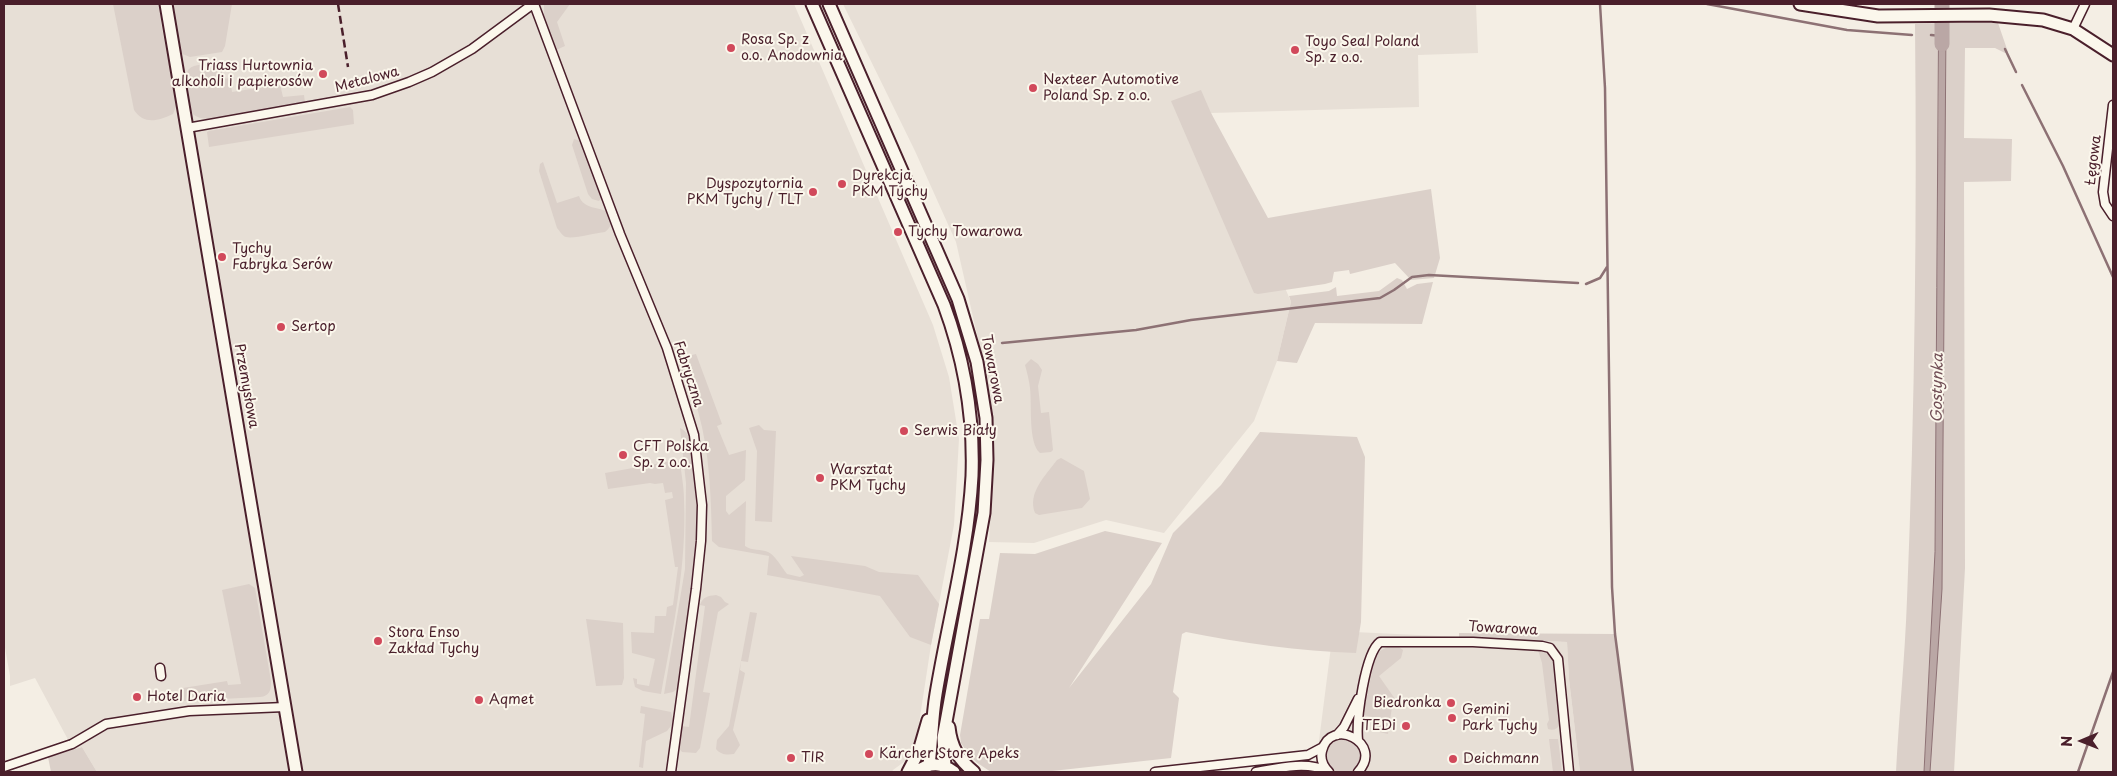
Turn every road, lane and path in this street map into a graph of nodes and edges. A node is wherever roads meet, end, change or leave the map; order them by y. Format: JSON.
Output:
{"nodes":[{"id":1,"x":166,"y":4,"type":"edge"},
{"id":2,"x":533,"y":4,"type":"edge"},
{"id":3,"x":812,"y":4,"type":"edge"},
{"id":4,"x":829,"y":4,"type":"edge"},
{"id":5,"x":1800,"y":4,"type":"edge"},
{"id":6,"x":2085,"y":4,"type":"edge"},
{"id":7,"x":2073,"y":29,"type":"junction"},
{"id":8,"x":2113,"y":55,"type":"edge"},
{"id":9,"x":2113,"y":106,"type":"edge"},
{"id":10,"x":877,"y":114,"type":"junction"},
{"id":11,"x":864,"y":119,"type":"junction"},
{"id":12,"x":187,"y":128,"type":"junction"},
{"id":13,"x":2113,"y":216,"type":"edge"},
{"id":14,"x":1362,"y":690,"type":"junction"},
{"id":15,"x":936,"y":695,"type":"junction"},
{"id":16,"x":285,"y":706,"type":"junction"},
{"id":17,"x":949,"y":708,"type":"junction"},
{"id":18,"x":1337,"y":735,"type":"junction"},
{"id":19,"x":1358,"y":740,"type":"junction"},
{"id":20,"x":1324,"y":747,"type":"junction"},
{"id":21,"x":929,"y":765,"type":"junction"},
{"id":22,"x":4,"y":767,"type":"edge"},
{"id":23,"x":950,"y":769,"type":"edge"},
{"id":24,"x":296,"y":772,"type":"edge"},
{"id":25,"x":671,"y":772,"type":"edge"},
{"id":26,"x":908,"y":772,"type":"edge"},
{"id":27,"x":917,"y":772,"type":"edge"},
{"id":28,"x":974,"y":772,"type":"edge"},
{"id":29,"x":1155,"y":772,"type":"edge"},
{"id":30,"x":1256,"y":772,"type":"edge"},
{"id":31,"x":1328,"y":772,"type":"edge"},
{"id":32,"x":1358,"y":772,"type":"edge"},
{"id":33,"x":1570,"y":772,"type":"edge"}],
"edges":[{"from":1,"to":12,"type":"street","name":"Przemysłowa"},
{"from":2,"to":12,"type":"street","name":"Metalowa"},
{"from":2,"to":25,"type":"street","name":"Fabryczna"},
{"from":3,"to":11,"type":"street"},
{"from":4,"to":10,"type":"street","name":"Towarowa"},
{"from":5,"to":7,"type":"street"},
{"from":6,"to":7,"type":"street"},
{"from":7,"to":8,"type":"street"},
{"from":9,"to":13,"type":"street","name":"Łęgowa"},
{"from":10,"to":11,"type":"street"},
{"from":10,"to":17,"type":"street","name":"Towarowa"},
{"from":11,"to":15,"type":"street"},
{"from":12,"to":16,"type":"street","name":"Przemysłowa"},
{"from":14,"to":18,"type":"street","name":"Towarowa"},
{"from":14,"to":19,"type":"street","name":"Towarowa"},
{"from":14,"to":33,"type":"street","name":"Towarowa"},
{"from":15,"to":21,"type":"street"},
{"from":15,"to":26,"type":"street"},
{"from":16,"to":22,"type":"street"},
{"from":16,"to":24,"type":"street","name":"Przemysłowa"},
{"from":17,"to":23,"type":"street","name":"Towarowa"},
{"from":17,"to":28,"type":"street"},
{"from":18,"to":19,"type":"street"},
{"from":18,"to":20,"type":"street","name":"Towarowa"},
{"from":19,"to":32,"type":"street","name":"Towarowa"},
{"from":20,"to":29,"type":"street"},
{"from":20,"to":31,"type":"street"},
{"from":21,"to":23,"type":"street"},
{"from":21,"to":27,"type":"street"},
{"from":30,"to":31,"type":"street"}]}
